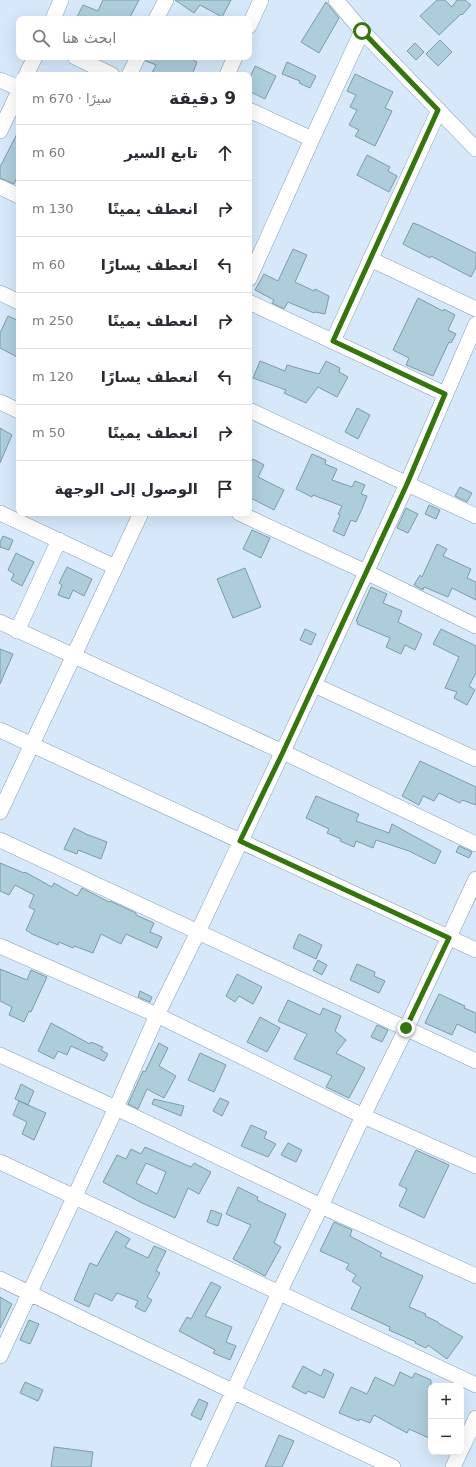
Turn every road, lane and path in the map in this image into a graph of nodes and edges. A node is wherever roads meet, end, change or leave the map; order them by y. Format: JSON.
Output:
{"nodes":[{"id":1,"x":61,"y":0,"type":"edge"},
{"id":2,"x":166,"y":0,"type":"edge"},
{"id":3,"x":261,"y":0,"type":"edge"},
{"id":4,"x":336,"y":0,"type":"edge"},
{"id":5,"x":54,"y":16,"type":"edge"},
{"id":6,"x":158,"y":16,"type":"edge"},
{"id":7,"x":252,"y":20,"type":"edge"},
{"id":8,"x":362,"y":31,"type":"junction"},
{"id":9,"x":34,"y":60,"type":"edge"},
{"id":10,"x":81,"y":60,"type":"edge"},
{"id":11,"x":136,"y":60,"type":"edge"},
{"id":12,"x":234,"y":60,"type":"edge"},
{"id":13,"x":28,"y":72,"type":"edge"},
{"id":14,"x":106,"y":72,"type":"edge"},
{"id":15,"x":130,"y":72,"type":"edge"},
{"id":16,"x":228,"y":72,"type":"edge"},
{"id":17,"x":0,"y":80,"type":"edge"},
{"id":18,"x":16,"y":88,"type":"edge"},
{"id":19,"x":16,"y":96,"type":"edge"},
{"id":20,"x":438,"y":110,"type":"junction"},
{"id":21,"x":252,"y":111,"type":"edge"},
{"id":22,"x":0,"y":131,"type":"edge"},
{"id":23,"x":312,"y":139,"type":"junction"},
{"id":24,"x":476,"y":149,"type":"edge"},
{"id":25,"x":0,"y":187,"type":"edge"},
{"id":26,"x":16,"y":195,"type":"edge"},
{"id":27,"x":370,"y":259,"type":"junction"},
{"id":28,"x":252,"y":272,"type":"edge"},
{"id":29,"x":0,"y":293,"type":"edge"},
{"id":30,"x":16,"y":301,"type":"edge"},
{"id":31,"x":252,"y":303,"type":"edge"},
{"id":32,"x":476,"y":309,"type":"edge"},
{"id":33,"x":476,"y":324,"type":"edge"},
{"id":34,"x":333,"y":341,"type":"junction"},
{"id":35,"x":445,"y":394,"type":"junction"},
{"id":36,"x":0,"y":402,"type":"edge"},
{"id":37,"x":16,"y":406,"type":"edge"},
{"id":38,"x":252,"y":411,"type":"edge"},
{"id":39,"x":407,"y":484,"type":"junction"},
{"id":40,"x":0,"y":513,"type":"edge"},
{"id":41,"x":140,"y":516,"type":"edge"},
{"id":42,"x":245,"y":516,"type":"edge"},
{"id":43,"x":476,"y":516,"type":"edge"},
{"id":44,"x":59,"y":540,"type":"junction"},
{"id":45,"x":115,"y":567,"type":"junction"},
{"id":46,"x":366,"y":572,"type":"junction"},
{"id":47,"x":0,"y":622,"type":"edge"},
{"id":48,"x":476,"y":626,"type":"edge"},
{"id":49,"x":18,"y":630,"type":"junction"},
{"id":50,"x":74,"y":657,"type":"junction"},
{"id":51,"x":314,"y":685,"type":"junction"},
{"id":52,"x":0,"y":730,"type":"edge"},
{"id":53,"x":33,"y":745,"type":"junction"},
{"id":54,"x":283,"y":752,"type":"junction"},
{"id":55,"x":476,"y":759,"type":"edge"},
{"id":56,"x":0,"y":812,"type":"edge"},
{"id":57,"x":0,"y":840,"type":"edge"},
{"id":58,"x":240,"y":841,"type":"junction"},
{"id":59,"x":476,"y":844,"type":"edge"},
{"id":60,"x":476,"y":879,"type":"edge"},
{"id":61,"x":198,"y":932,"type":"junction"},
{"id":62,"x":449,"y":938,"type":"junction"},
{"id":63,"x":0,"y":946,"type":"edge"},
{"id":64,"x":476,"y":950,"type":"edge"},
{"id":65,"x":157,"y":1016,"type":"junction"},
{"id":66,"x":406,"y":1028,"type":"junction"},
{"id":67,"x":0,"y":1055,"type":"edge"},
{"id":68,"x":476,"y":1061,"type":"edge"},
{"id":69,"x":116,"y":1108,"type":"junction"},
{"id":70,"x":363,"y":1116,"type":"junction"},
{"id":71,"x":0,"y":1162,"type":"edge"},
{"id":72,"x":476,"y":1166,"type":"edge"},
{"id":73,"x":74,"y":1196,"type":"junction"},
{"id":74,"x":321,"y":1206,"type":"junction"},
{"id":75,"x":476,"y":1276,"type":"edge"},
{"id":76,"x":0,"y":1279,"type":"edge"},
{"id":77,"x":30,"y":1292,"type":"junction"},
{"id":78,"x":279,"y":1293,"type":"junction"},
{"id":79,"x":0,"y":1356,"type":"edge"},
{"id":80,"x":476,"y":1385,"type":"edge"},
{"id":81,"x":232,"y":1391,"type":"junction"},
{"id":82,"x":476,"y":1418,"type":"edge"},
{"id":83,"x":464,"y":1444,"type":"edge"},
{"id":84,"x":459,"y":1455,"type":"edge"},
{"id":85,"x":367,"y":1461,"type":"edge"},
{"id":86,"x":198,"y":1467,"type":"edge"},
{"id":87,"x":393,"y":1467,"type":"edge"},
{"id":88,"x":453,"y":1467,"type":"edge"}],
"edges":[{"from":1,"to":5,"type":"street"},
{"from":2,"to":6,"type":"street"},
{"from":3,"to":7,"type":"street"},
{"from":4,"to":8,"type":"street"},
{"from":8,"to":20,"type":"street"},
{"from":8,"to":23,"type":"street"},
{"from":9,"to":13,"type":"street"},
{"from":10,"to":14,"type":"street"},
{"from":11,"to":15,"type":"street"},
{"from":12,"to":16,"type":"street"},
{"from":17,"to":18,"type":"street"},
{"from":19,"to":22,"type":"street"},
{"from":20,"to":24,"type":"street"},
{"from":20,"to":27,"type":"street"},
{"from":21,"to":23,"type":"street"},
{"from":23,"to":28,"type":"street"},
{"from":25,"to":26,"type":"street"},
{"from":27,"to":32,"type":"street"},
{"from":27,"to":34,"type":"street"},
{"from":29,"to":30,"type":"street"},
{"from":31,"to":34,"type":"street"},
{"from":33,"to":35,"type":"street"},
{"from":34,"to":35,"type":"street"},
{"from":35,"to":39,"type":"street"},
{"from":36,"to":37,"type":"street"},
{"from":38,"to":39,"type":"street"},
{"from":39,"to":43,"type":"street"},
{"from":39,"to":46,"type":"street"},
{"from":40,"to":44,"type":"street"},
{"from":41,"to":45,"type":"street"},
{"from":42,"to":46,"type":"street"},
{"from":44,"to":45,"type":"street"},
{"from":44,"to":49,"type":"street"},
{"from":45,"to":50,"type":"street"},
{"from":46,"to":48,"type":"street"},
{"from":46,"to":51,"type":"street"},
{"from":47,"to":49,"type":"street"},
{"from":49,"to":50,"type":"street"},
{"from":50,"to":53,"type":"street"},
{"from":50,"to":54,"type":"street"},
{"from":51,"to":54,"type":"street"},
{"from":51,"to":55,"type":"street"},
{"from":52,"to":53,"type":"street"},
{"from":53,"to":56,"type":"street"},
{"from":53,"to":58,"type":"street"},
{"from":54,"to":58,"type":"street"},
{"from":54,"to":59,"type":"street"},
{"from":57,"to":61,"type":"street"},
{"from":58,"to":61,"type":"street"},
{"from":58,"to":62,"type":"street"},
{"from":60,"to":62,"type":"street"},
{"from":61,"to":65,"type":"street"},
{"from":61,"to":66,"type":"street"},
{"from":62,"to":64,"type":"street"},
{"from":62,"to":66,"type":"street"},
{"from":63,"to":65,"type":"street"},
{"from":65,"to":69,"type":"street"},
{"from":65,"to":70,"type":"street"},
{"from":66,"to":68,"type":"street"},
{"from":66,"to":70,"type":"street"},
{"from":67,"to":69,"type":"street"},
{"from":69,"to":73,"type":"street"},
{"from":69,"to":74,"type":"street"},
{"from":70,"to":72,"type":"street"},
{"from":70,"to":74,"type":"street"},
{"from":71,"to":73,"type":"street"},
{"from":73,"to":77,"type":"street"},
{"from":73,"to":78,"type":"street"},
{"from":74,"to":75,"type":"street"},
{"from":74,"to":78,"type":"street"},
{"from":76,"to":77,"type":"street"},
{"from":77,"to":79,"type":"street"},
{"from":77,"to":81,"type":"street"},
{"from":78,"to":80,"type":"street"},
{"from":78,"to":81,"type":"street"},
{"from":81,"to":85,"type":"street"},
{"from":81,"to":86,"type":"street"},
{"from":82,"to":83,"type":"street"},
{"from":84,"to":88,"type":"street"},
{"from":85,"to":87,"type":"street"}]}
